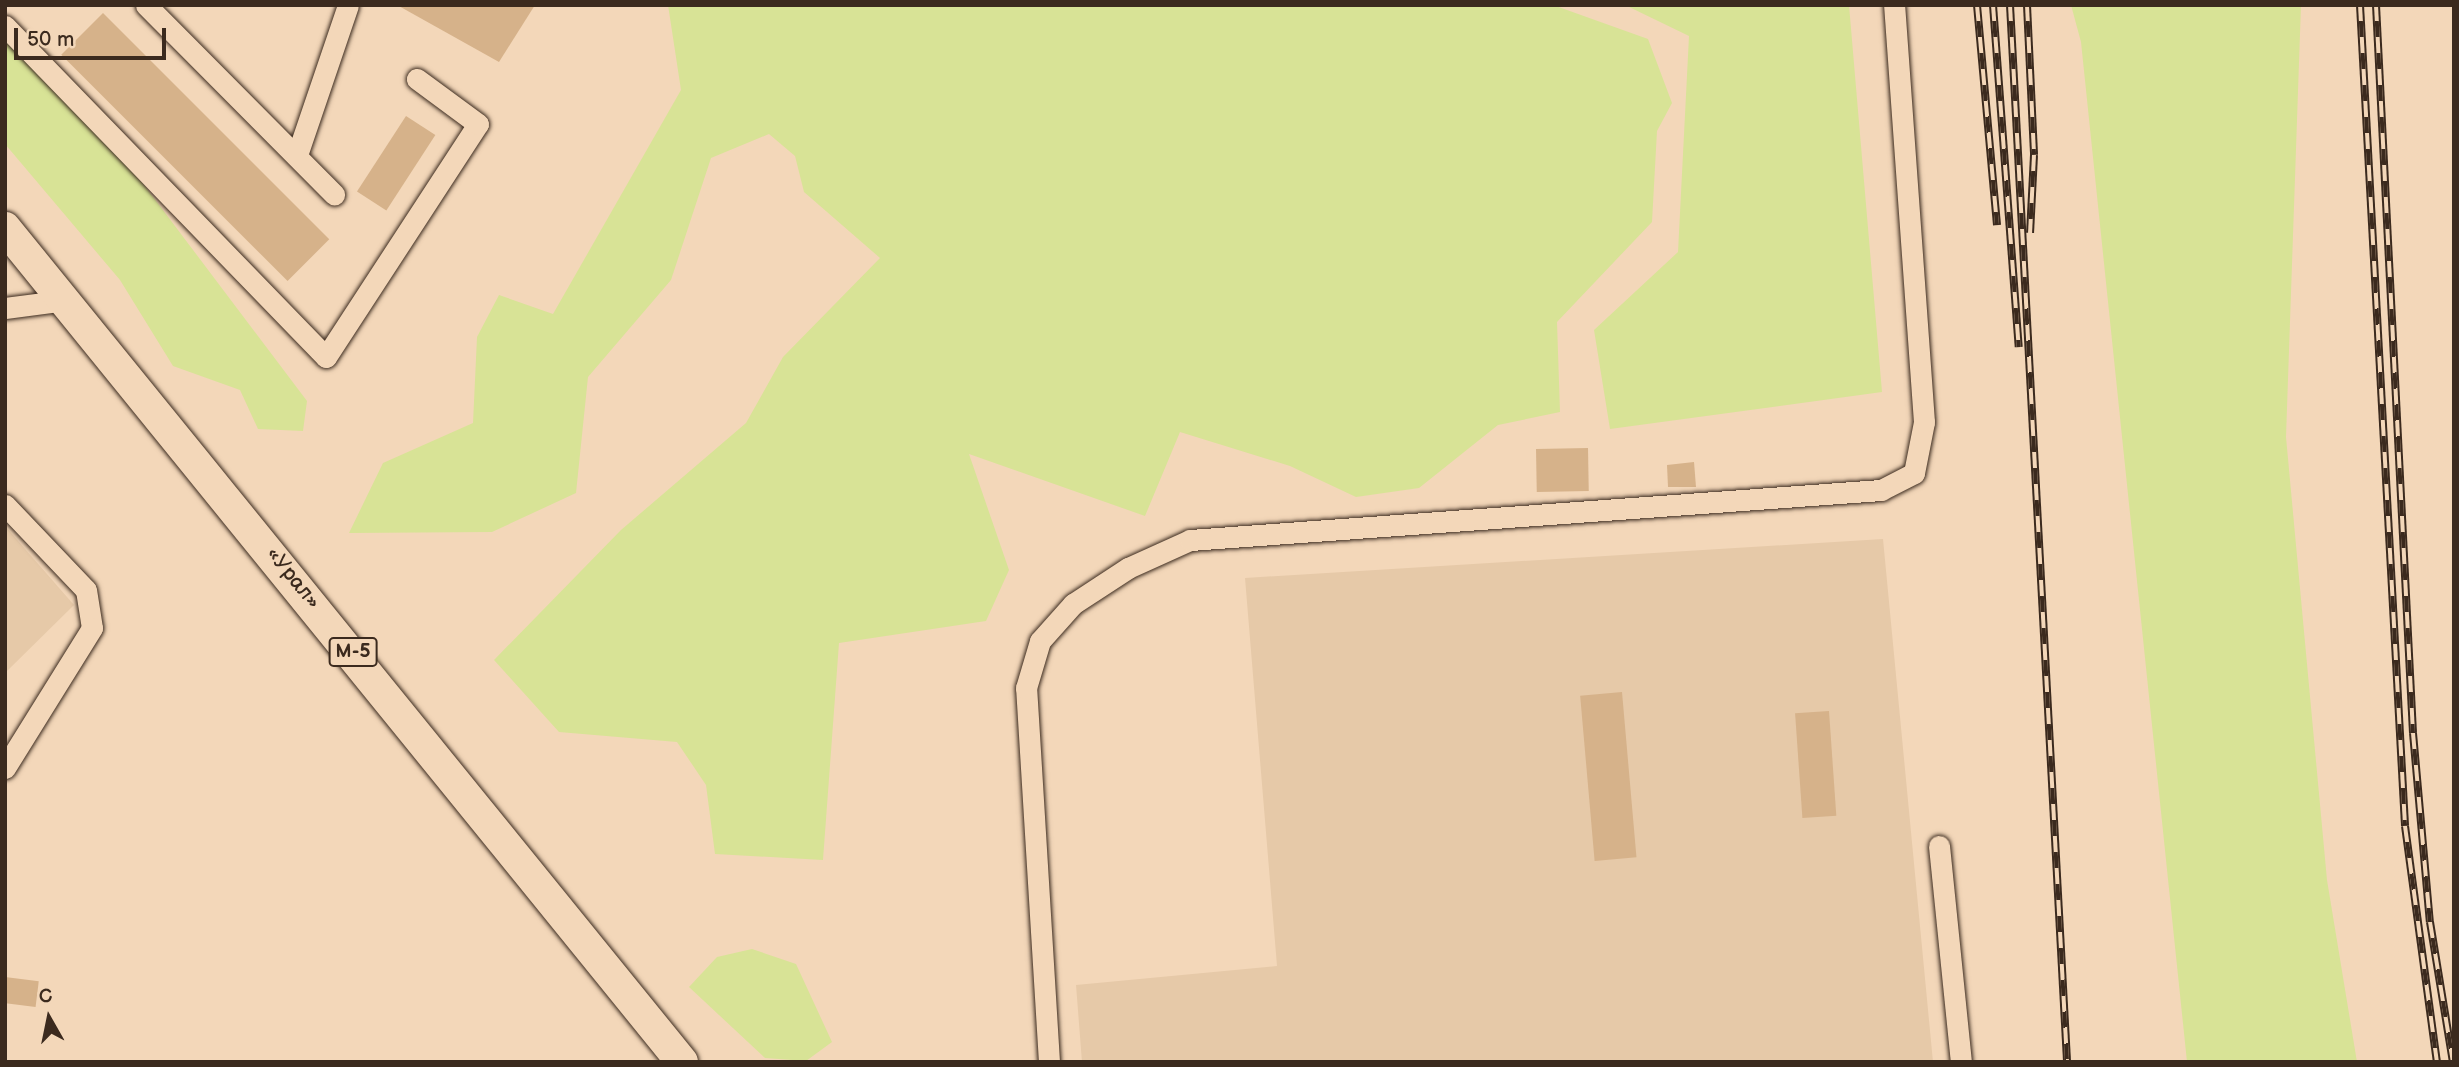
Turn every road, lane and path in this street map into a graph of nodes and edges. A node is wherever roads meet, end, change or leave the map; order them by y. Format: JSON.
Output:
{"nodes":[{"id":1,"x":146,"y":5,"type":"edge"},
{"id":2,"x":348,"y":5,"type":"edge"},
{"id":3,"x":1894,"y":5,"type":"edge"},
{"id":4,"x":5,"y":26,"type":"edge"},
{"id":5,"x":417,"y":79,"type":"dead end"},
{"id":6,"x":296,"y":155,"type":"junction"},
{"id":7,"x":334,"y":194,"type":"dead end"},
{"id":8,"x":5,"y":228,"type":"edge"},
{"id":9,"x":66,"y":300,"type":"junction"},
{"id":10,"x":5,"y":308,"type":"edge"},
{"id":11,"x":5,"y":505,"type":"edge"},
{"id":12,"x":5,"y":768,"type":"edge"},
{"id":13,"x":1939,"y":846,"type":"dead end"},
{"id":14,"x":682,"y":1062,"type":"edge"},
{"id":15,"x":1049,"y":1062,"type":"edge"},
{"id":16,"x":1961,"y":1062,"type":"edge"}],
"edges":[{"from":1,"to":6,"type":"street"},
{"from":2,"to":6,"type":"street"},
{"from":3,"to":15,"type":"street"},
{"from":4,"to":5,"type":"street"},
{"from":6,"to":7,"type":"street"},
{"from":8,"to":9,"type":"highway","name":"«Урал»","number":"М-5"},
{"from":9,"to":10,"type":"street"},
{"from":9,"to":14,"type":"highway","name":"«Урал»","number":"М-5"},
{"from":11,"to":12,"type":"street"},
{"from":13,"to":16,"type":"street"}]}
